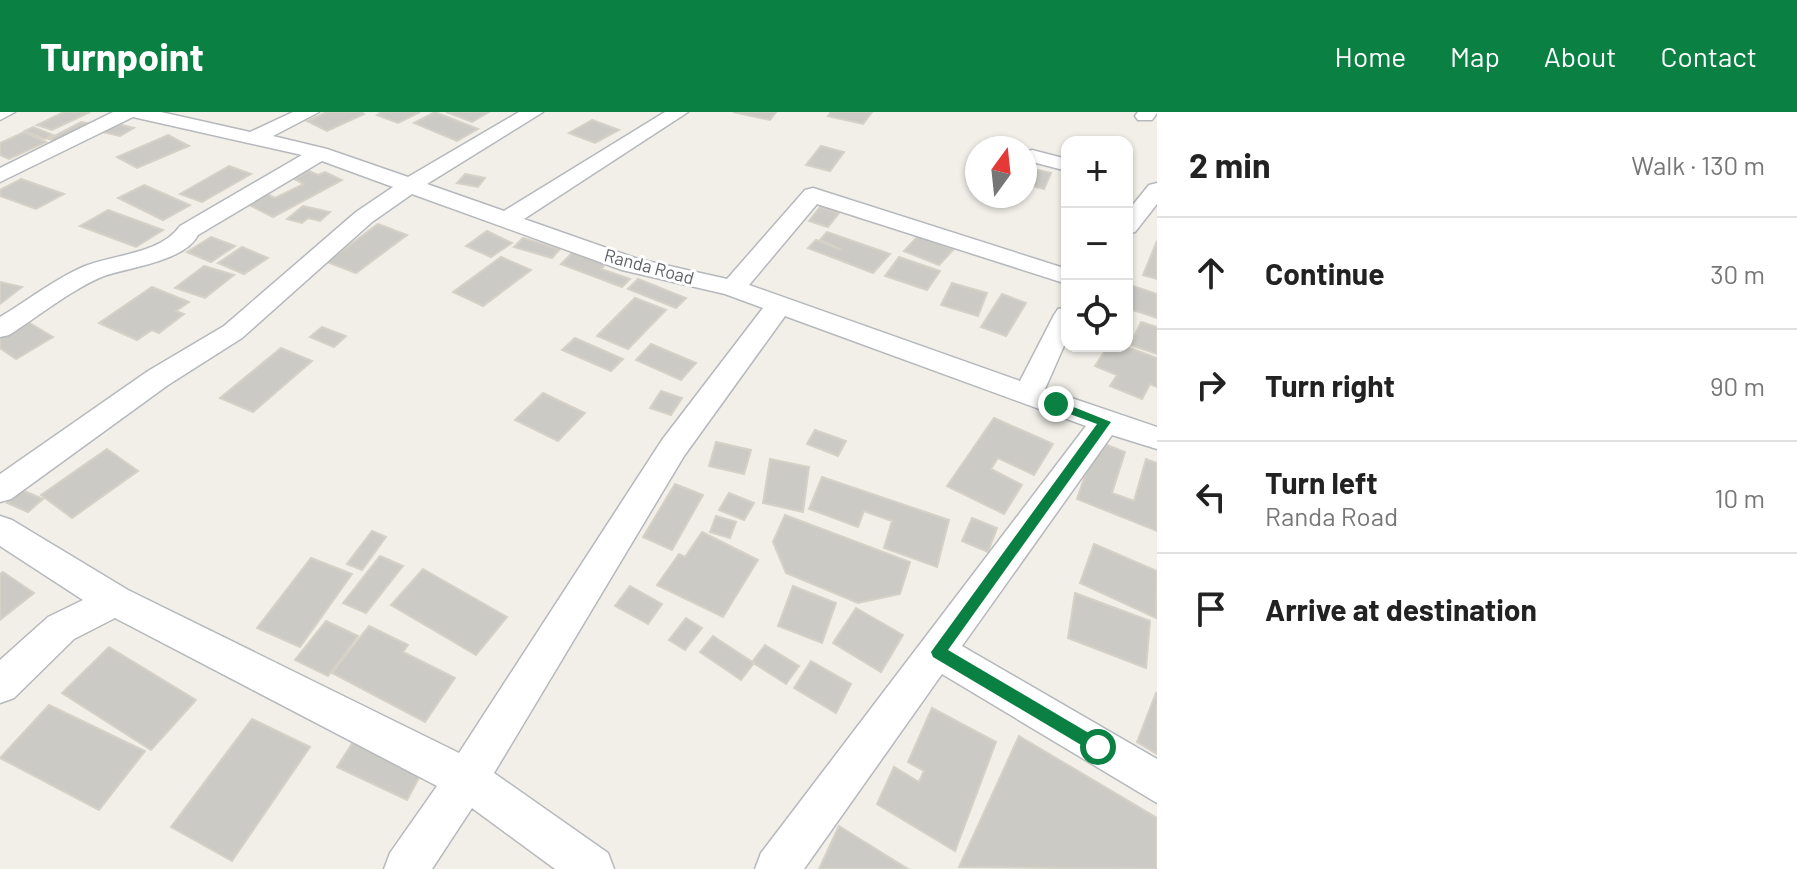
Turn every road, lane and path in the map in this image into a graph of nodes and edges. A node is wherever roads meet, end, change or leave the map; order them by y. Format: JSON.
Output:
{"nodes":[{"id":1,"x":128,"y":112,"type":"edge"},
{"id":2,"x":135,"y":112,"type":"edge"},
{"id":3,"x":309,"y":112,"type":"edge"},
{"id":4,"x":533,"y":112,"type":"edge"},
{"id":5,"x":678,"y":112,"type":"edge"},
{"id":6,"x":255,"y":137,"type":"junction"},
{"id":7,"x":320,"y":153,"type":"junction"},
{"id":8,"x":1037,"y":157,"type":"edge"},
{"id":9,"x":1061,"y":163,"type":"edge"},
{"id":10,"x":0,"y":176,"type":"edge"},
{"id":11,"x":409,"y":186,"type":"junction"},
{"id":12,"x":1152,"y":187,"type":"edge"},
{"id":13,"x":1133,"y":217,"type":"edge"},
{"id":14,"x":506,"y":220,"type":"junction"},
{"id":15,"x":1061,"y":275,"type":"edge"},
{"id":16,"x":733,"y":288,"type":"junction"},
{"id":17,"x":779,"y":305,"type":"junction"},
{"id":18,"x":1061,"y":326,"type":"edge"},
{"id":19,"x":0,"y":329,"type":"edge"},
{"id":20,"x":1028,"y":395,"type":"junction"},
{"id":21,"x":1105,"y":422,"type":"junction"},
{"id":22,"x":1157,"y":438,"type":"edge"},
{"id":23,"x":0,"y":490,"type":"edge"},
{"id":24,"x":0,"y":529,"type":"edge"},
{"id":25,"x":115,"y":601,"type":"junction"},
{"id":26,"x":938,"y":652,"type":"junction"},
{"id":27,"x":0,"y":685,"type":"edge"},
{"id":28,"x":467,"y":779,"type":"junction"},
{"id":29,"x":1157,"y":782,"type":"edge"},
{"id":30,"x":406,"y":869,"type":"edge"},
{"id":31,"x":592,"y":869,"type":"edge"},
{"id":32,"x":777,"y":869,"type":"edge"}],
"edges":[{"from":1,"to":10,"type":"street"},
{"from":2,"to":6,"type":"street","name":"Randa Road"},
{"from":3,"to":6,"type":"street"},
{"from":4,"to":11,"type":"street"},
{"from":5,"to":14,"type":"street"},
{"from":6,"to":7,"type":"street","name":"Randa Road"},
{"from":7,"to":11,"type":"street","name":"Randa Road"},
{"from":7,"to":19,"type":"street"},
{"from":8,"to":9,"type":"street"},
{"from":11,"to":14,"type":"street","name":"Randa Road"},
{"from":11,"to":23,"type":"street"},
{"from":12,"to":13,"type":"street"},
{"from":14,"to":16,"type":"street","name":"Randa Road"},
{"from":15,"to":16,"type":"street"},
{"from":16,"to":17,"type":"street","name":"Randa Road"},
{"from":17,"to":20,"type":"street","name":"Randa Road"},
{"from":17,"to":28,"type":"street"},
{"from":18,"to":20,"type":"street"},
{"from":20,"to":21,"type":"street","name":"Randa Road"},
{"from":21,"to":22,"type":"street","name":"Randa Road"},
{"from":21,"to":26,"type":"street"},
{"from":24,"to":25,"type":"street"},
{"from":25,"to":27,"type":"street"},
{"from":25,"to":28,"type":"street"},
{"from":26,"to":29,"type":"street"},
{"from":26,"to":32,"type":"street"},
{"from":28,"to":30,"type":"street"},
{"from":28,"to":31,"type":"street"}]}
